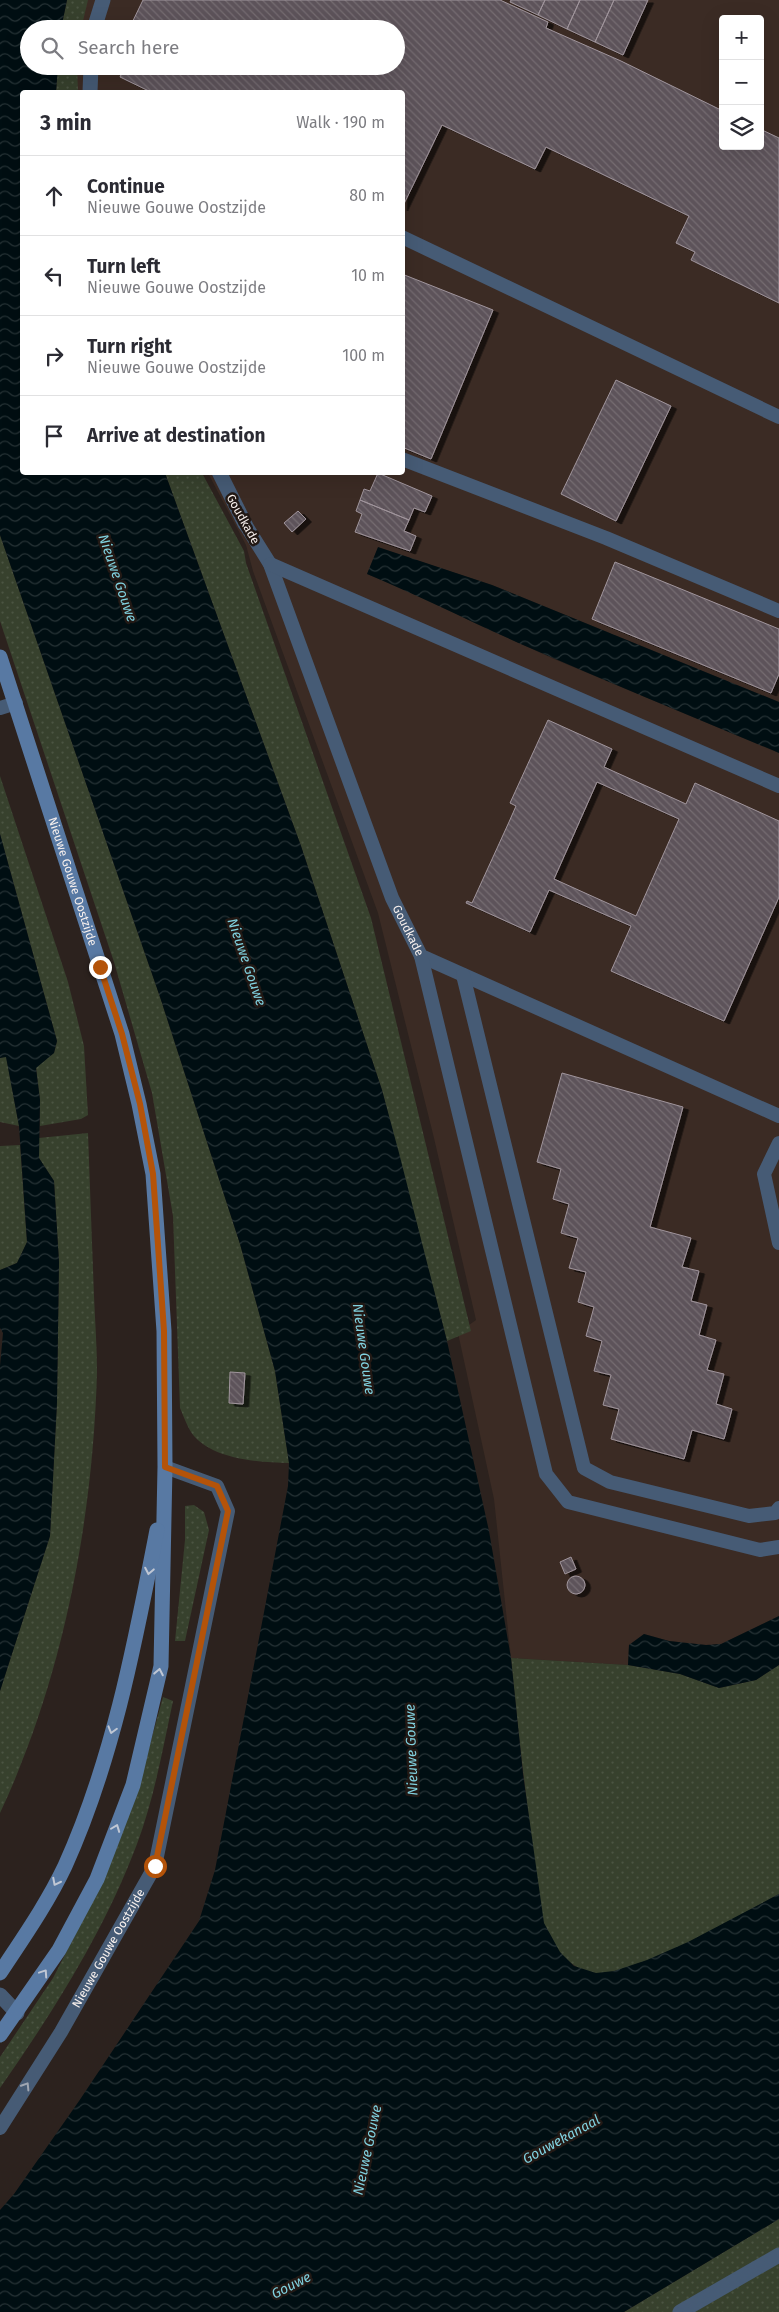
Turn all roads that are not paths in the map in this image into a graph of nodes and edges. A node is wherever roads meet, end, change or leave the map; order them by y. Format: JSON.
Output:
{"nodes":[{"id":1,"x":103,"y":0,"type":"edge"},
{"id":2,"x":97,"y":20,"type":"edge"},
{"id":3,"x":92,"y":75,"type":"edge"},
{"id":4,"x":94,"y":90,"type":"edge"},
{"id":5,"x":405,"y":238,"type":"edge"},
{"id":6,"x":779,"y":417,"type":"edge"},
{"id":7,"x":405,"y":459,"type":"edge"},
{"id":8,"x":220,"y":475,"type":"edge"},
{"id":9,"x":245,"y":524,"type":"joint"},
{"id":10,"x":270,"y":564,"type":"junction"},
{"id":11,"x":779,"y":611,"type":"edge"},
{"id":12,"x":0,"y":657,"type":"edge"},
{"id":13,"x":16,"y":703,"type":"junction"},
{"id":14,"x":0,"y":708,"type":"edge"},
{"id":15,"x":779,"y":786,"type":"edge"},
{"id":16,"x":422,"y":956,"type":"junction"},
{"id":17,"x":463,"y":975,"type":"junction"},
{"id":18,"x":779,"y":1116,"type":"edge"},
{"id":19,"x":779,"y":1143,"type":"edge"},
{"id":20,"x":779,"y":1243,"type":"edge"},
{"id":21,"x":165,"y":1467,"type":"junction"},
{"id":22,"x":165,"y":1489,"type":"junction"},
{"id":23,"x":779,"y":1508,"type":"edge"},
{"id":24,"x":779,"y":1547,"type":"edge"},
{"id":25,"x":0,"y":1973,"type":"edge"},
{"id":26,"x":0,"y":1995,"type":"edge"},
{"id":27,"x":0,"y":2007,"type":"edge"},
{"id":28,"x":17,"y":2014,"type":"junction"},
{"id":29,"x":0,"y":2035,"type":"edge"},
{"id":30,"x":0,"y":2128,"type":"edge"},
{"id":31,"x":779,"y":2255,"type":"edge"},
{"id":32,"x":680,"y":2312,"type":"edge"}],
"edges":[{"from":1,"to":2,"type":"street"},
{"from":3,"to":4,"type":"street"},
{"from":5,"to":6,"type":"lane"},
{"from":7,"to":11,"type":"lane"},
{"from":8,"to":9,"type":"street","name":"Goudkade"},
{"from":9,"to":10,"type":"lane","name":"Goudkade"},
{"from":10,"to":15,"type":"lane"},
{"from":10,"to":16,"type":"lane","name":"Goudkade"},
{"from":12,"to":13,"type":"main road","name":"Nieuwe Gouwe Oostzijde"},
{"from":13,"to":14,"type":"lane"},
{"from":13,"to":21,"type":"main road","name":"Nieuwe Gouwe Oostzijde"},
{"from":16,"to":17,"type":"lane","name":"Goudkade"},
{"from":16,"to":24,"type":"lane"},
{"from":17,"to":18,"type":"lane","name":"Goudkade"},
{"from":17,"to":23,"type":"lane"},
{"from":19,"to":20,"type":"lane"},
{"from":21,"to":22,"type":"main road","name":"Nieuwe Gouwe Oostzijde"},
{"from":30,"to":21,"type":"lane","name":"Nieuwe Gouwe Oostzijde","one_way":true},
{"from":22,"to":25,"type":"main road","name":"Nieuwe Gouwe Oostzijde","one_way":true},
{"from":28,"to":22,"type":"main road","name":"Nieuwe Gouwe Oostzijde","one_way":true},
{"from":26,"to":28,"type":"street"},
{"from":27,"to":28,"type":"street"},
{"from":28,"to":29,"type":"main road","name":"Nieuwe Gouwe Oostzijde"},
{"from":31,"to":32,"type":"street"}]}
